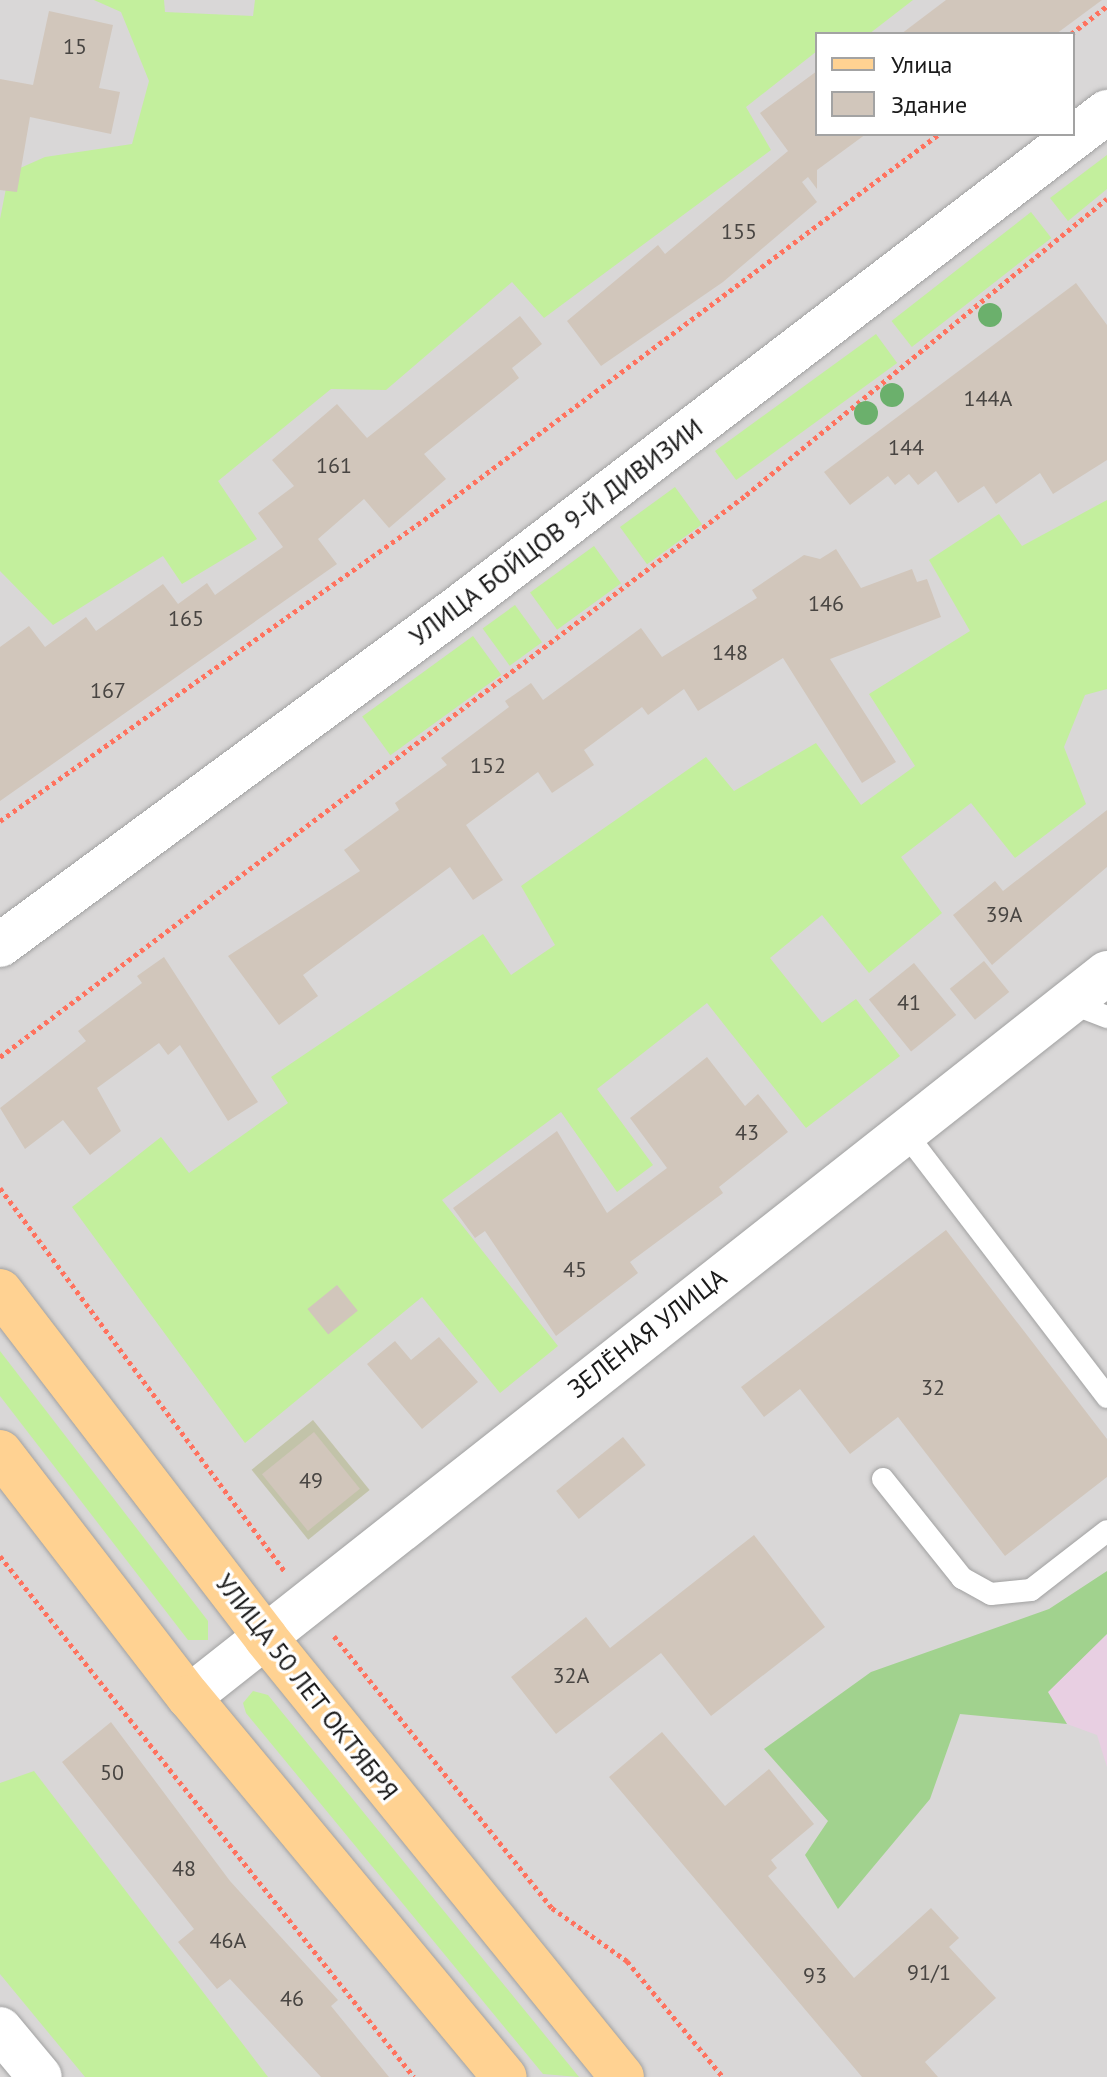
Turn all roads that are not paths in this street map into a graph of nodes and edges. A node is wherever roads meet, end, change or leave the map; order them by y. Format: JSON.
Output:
{"nodes":[{"id":1,"x":1107,"y":112,"type":"edge"},
{"id":2,"x":0,"y":945,"type":"edge"},
{"id":3,"x":1107,"y":973,"type":"edge"},
{"id":4,"x":1063,"y":1000,"type":"junction"},
{"id":5,"x":1107,"y":1017,"type":"edge"},
{"id":6,"x":903,"y":1130,"type":"junction"},
{"id":7,"x":0,"y":1291,"type":"edge"},
{"id":8,"x":1107,"y":1397,"type":"edge"},
{"id":9,"x":0,"y":1452,"type":"edge"},
{"id":10,"x":883,"y":1479,"type":"dead end"},
{"id":11,"x":1107,"y":1531,"type":"edge"},
{"id":12,"x":266,"y":1638,"type":"junction"},
{"id":13,"x":189,"y":1697,"type":"junction"},
{"id":14,"x":0,"y":2029,"type":"edge"},
{"id":15,"x":40,"y":2077,"type":"edge"},
{"id":16,"x":504,"y":2077,"type":"edge"},
{"id":17,"x":622,"y":2077,"type":"edge"}],
"edges":[{"from":1,"to":2,"type":"street","name":"УЛИЦА БОЙЦОВ 9-Й ДИВИЗИИ"},
{"from":3,"to":4,"type":"street","name":"ЗЕЛЁНАЯ УЛИЦА"},
{"from":4,"to":5,"type":"lane"},
{"from":4,"to":6,"type":"street","name":"ЗЕЛЁНАЯ УЛИЦА"},
{"from":6,"to":8,"type":"lane"},
{"from":6,"to":12,"type":"street","name":"ЗЕЛЁНАЯ УЛИЦА"},
{"from":7,"to":12,"type":"main road","name":"УЛИЦА 50 ЛЕТ ОКТЯБРЯ"},
{"from":9,"to":13,"type":"main road"},
{"from":10,"to":11,"type":"lane"},
{"from":12,"to":13,"type":"street","name":"ЗЕЛЁНАЯ УЛИЦА"},
{"from":12,"to":17,"type":"main road","name":"УЛИЦА 50 ЛЕТ ОКТЯБРЯ"},
{"from":13,"to":16,"type":"main road"},
{"from":14,"to":15,"type":"street"}]}
